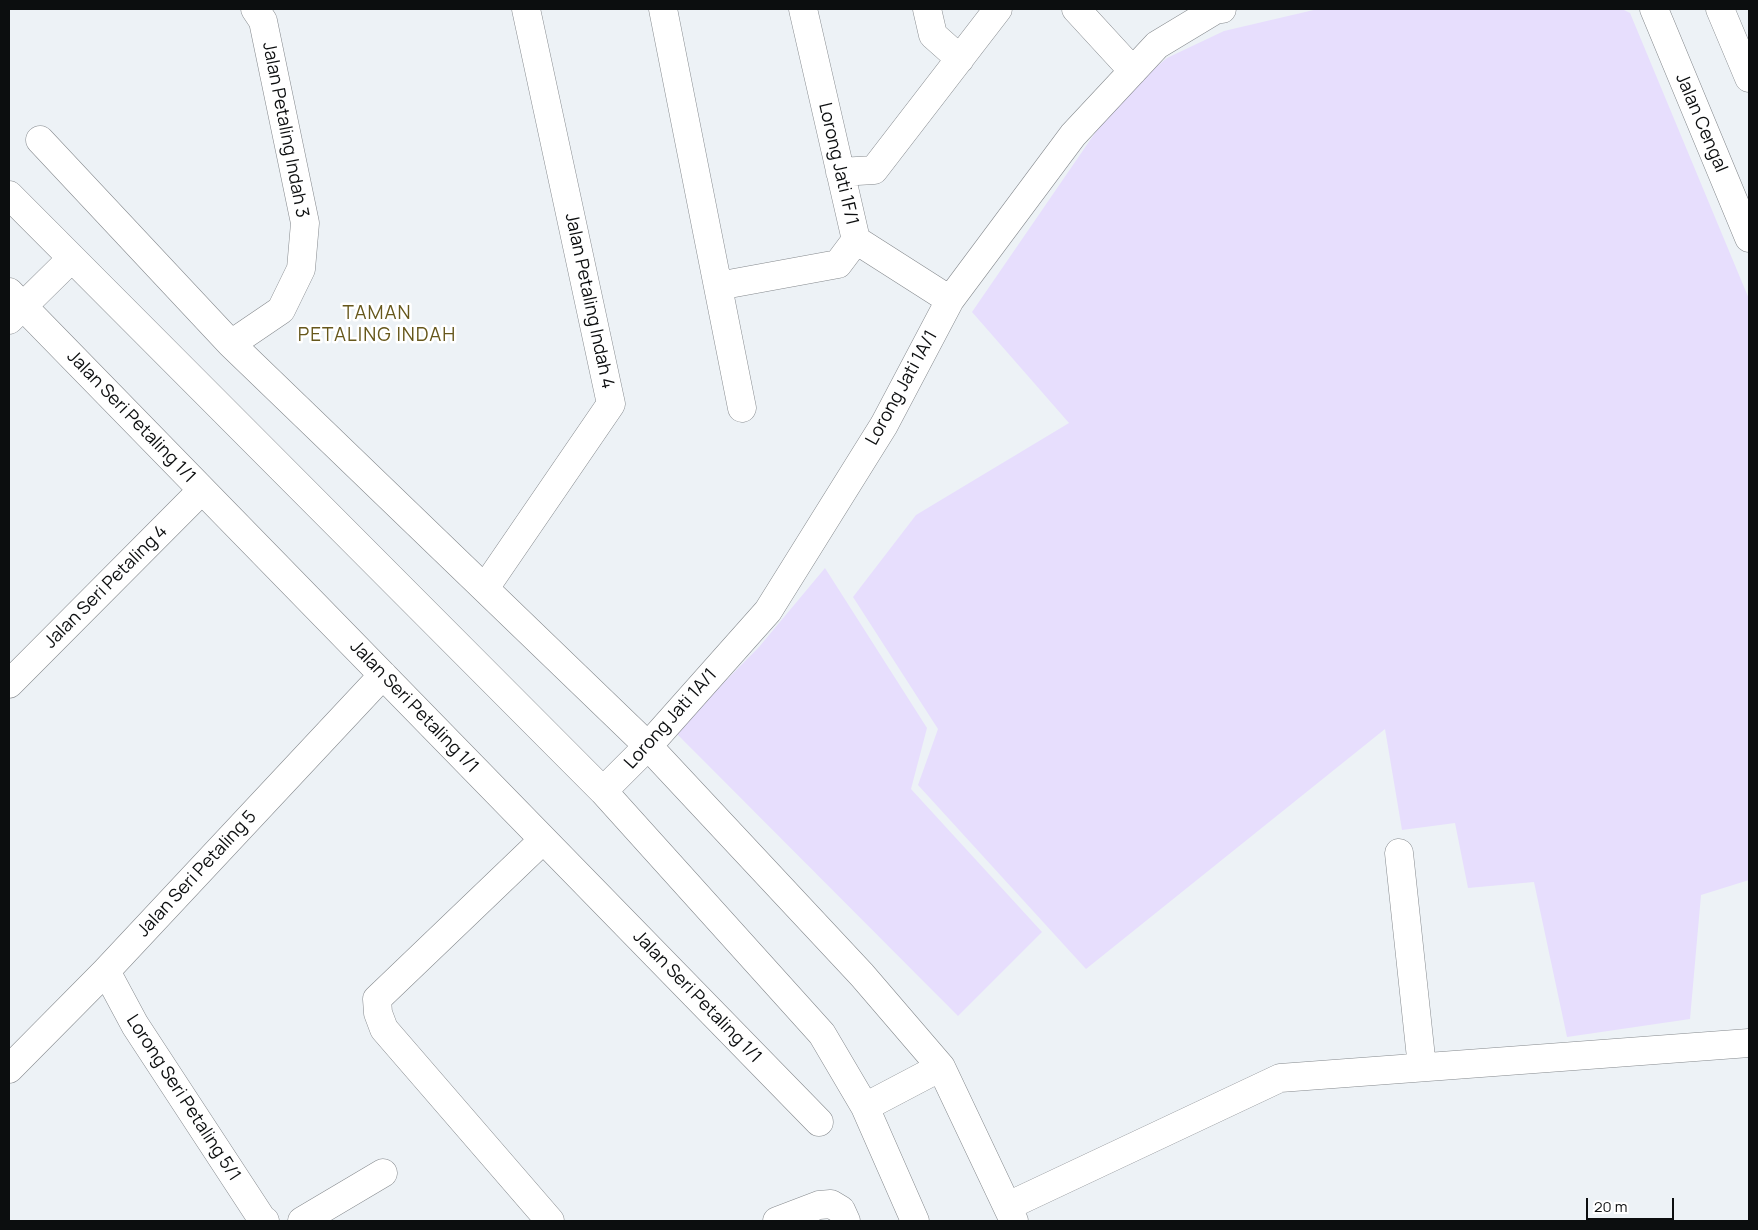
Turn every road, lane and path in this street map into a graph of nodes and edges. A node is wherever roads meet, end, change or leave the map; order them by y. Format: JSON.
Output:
{"nodes":[{"id":1,"x":255,"y":9,"type":"edge"},
{"id":2,"x":526,"y":9,"type":"edge"},
{"id":3,"x":663,"y":9,"type":"edge"},
{"id":4,"x":803,"y":9,"type":"edge"},
{"id":5,"x":927,"y":9,"type":"edge"},
{"id":6,"x":998,"y":9,"type":"edge"},
{"id":7,"x":1076,"y":9,"type":"edge"},
{"id":8,"x":1222,"y":9,"type":"edge"},
{"id":9,"x":1654,"y":9,"type":"edge"},
{"id":10,"x":1720,"y":9,"type":"edge"},
{"id":11,"x":960,"y":59,"type":"junction"},
{"id":12,"x":1133,"y":71,"type":"junction"},
{"id":13,"x":1749,"y":78,"type":"edge"},
{"id":14,"x":40,"y":140,"type":"dead end"},
{"id":15,"x":840,"y":172,"type":"junction"},
{"id":16,"x":9,"y":195,"type":"edge"},
{"id":17,"x":1749,"y":238,"type":"edge"},
{"id":18,"x":856,"y":240,"type":"junction"},
{"id":19,"x":71,"y":259,"type":"junction"},
{"id":20,"x":718,"y":286,"type":"junction"},
{"id":21,"x":950,"y":300,"type":"junction"},
{"id":22,"x":13,"y":307,"type":"edge"},
{"id":23,"x":231,"y":344,"type":"junction"},
{"id":24,"x":742,"y":408,"type":"dead end"},
{"id":25,"x":202,"y":490,"type":"junction"},
{"id":26,"x":485,"y":588,"type":"junction"},
{"id":27,"x":383,"y":675,"type":"junction"},
{"id":28,"x":9,"y":684,"type":"edge"},
{"id":29,"x":648,"y":746,"type":"junction"},
{"id":30,"x":603,"y":791,"type":"junction"},
{"id":31,"x":543,"y":840,"type":"junction"},
{"id":32,"x":1399,"y":853,"type":"dead end"},
{"id":33,"x":106,"y":971,"type":"junction"},
{"id":34,"x":1749,"y":1043,"type":"edge"},
{"id":35,"x":941,"y":1067,"type":"junction"},
{"id":36,"x":1422,"y":1068,"type":"junction"},
{"id":37,"x":9,"y":1069,"type":"edge"},
{"id":38,"x":865,"y":1108,"type":"junction"},
{"id":39,"x":819,"y":1122,"type":"dead end"},
{"id":40,"x":383,"y":1173,"type":"dead end"},
{"id":41,"x":1011,"y":1214,"type":"edge"},
{"id":42,"x":265,"y":1221,"type":"edge"},
{"id":43,"x":302,"y":1221,"type":"edge"},
{"id":44,"x":550,"y":1221,"type":"edge"},
{"id":45,"x":777,"y":1221,"type":"edge"},
{"id":46,"x":846,"y":1221,"type":"edge"},
{"id":47,"x":915,"y":1221,"type":"edge"}],
"edges":[{"from":1,"to":23,"type":"street","name":"Jalan Petaling Indah 3"},
{"from":2,"to":26,"type":"street","name":"Jalan Petaling Indah 4"},
{"from":3,"to":20,"type":"street"},
{"from":4,"to":15,"type":"street","name":"Lorong Jati 1F/1"},
{"from":5,"to":11,"type":"street"},
{"from":6,"to":11,"type":"street"},
{"from":7,"to":12,"type":"street"},
{"from":8,"to":12,"type":"street","name":"Lorong Jati 1A/1"},
{"from":9,"to":17,"type":"street","name":"Jalan Cengal"},
{"from":10,"to":13,"type":"street"},
{"from":11,"to":15,"type":"street"},
{"from":12,"to":21,"type":"street","name":"Lorong Jati 1A/1"},
{"from":14,"to":23,"type":"street"},
{"from":15,"to":18,"type":"street","name":"Lorong Jati 1F/1"},
{"from":16,"to":19,"type":"street"},
{"from":18,"to":20,"type":"street"},
{"from":18,"to":21,"type":"street","name":"Lorong Jati 1F/1"},
{"from":19,"to":22,"type":"street"},
{"from":19,"to":30,"type":"street"},
{"from":20,"to":24,"type":"street"},
{"from":21,"to":29,"type":"street","name":"Lorong Jati 1A/1"},
{"from":22,"to":25,"type":"street","name":"Jalan Seri Petaling 1/1"},
{"from":23,"to":26,"type":"street"},
{"from":25,"to":27,"type":"street","name":"Jalan Seri Petaling 1/1"},
{"from":25,"to":28,"type":"street","name":"Jalan Seri Petaling 4"},
{"from":26,"to":29,"type":"street"},
{"from":27,"to":31,"type":"street","name":"Jalan Seri Petaling 1/1"},
{"from":27,"to":33,"type":"street","name":"Jalan Seri Petaling 5"},
{"from":29,"to":30,"type":"street","name":"Lorong Jati 1A/1"},
{"from":29,"to":35,"type":"street"},
{"from":30,"to":38,"type":"street"},
{"from":31,"to":39,"type":"street","name":"Jalan Seri Petaling 1/1"},
{"from":31,"to":44,"type":"street"},
{"from":32,"to":36,"type":"street"},
{"from":33,"to":37,"type":"street","name":"Jalan Seri Petaling 5"},
{"from":33,"to":42,"type":"street","name":"Lorong Seri Petaling 5/1"},
{"from":34,"to":36,"type":"street"},
{"from":35,"to":38,"type":"street"},
{"from":35,"to":41,"type":"street"},
{"from":36,"to":41,"type":"street"},
{"from":38,"to":47,"type":"street"},
{"from":40,"to":43,"type":"street"},
{"from":45,"to":46,"type":"street"}]}
